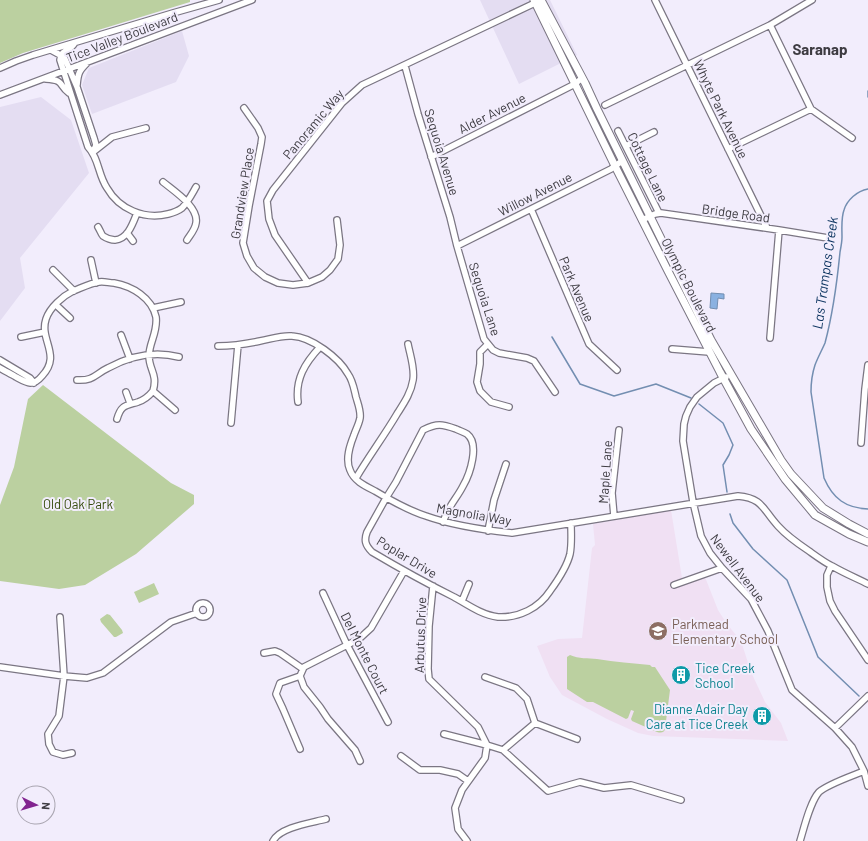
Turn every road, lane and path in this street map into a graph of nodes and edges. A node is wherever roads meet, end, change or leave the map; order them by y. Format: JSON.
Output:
{"nodes":[{"id":1,"x":219,"y":0,"type":"edge"},
{"id":2,"x":252,"y":0,"type":"edge"},
{"id":3,"x":655,"y":0,"type":"edge"},
{"id":4,"x":812,"y":0,"type":"edge"},
{"id":5,"x":537,"y":1,"type":"edge"},
{"id":6,"x":770,"y":24,"type":"junction"},
{"id":7,"x":76,"y":42,"type":"junction"},
{"id":8,"x":51,"y":50,"type":"junction"},
{"id":9,"x":61,"y":55,"type":"junction"},
{"id":10,"x":89,"y":62,"type":"junction"},
{"id":11,"x":687,"y":65,"type":"junction"},
{"id":12,"x":405,"y":66,"type":"junction"},
{"id":13,"x":0,"y":68,"type":"edge"},
{"id":14,"x":66,"y":70,"type":"junction"},
{"id":15,"x":582,"y":78,"type":"junction"},
{"id":16,"x":42,"y":79,"type":"junction"},
{"id":17,"x":575,"y":84,"type":"junction"},
{"id":18,"x":77,"y":87,"type":"junction"},
{"id":19,"x":70,"y":94,"type":"junction"},
{"id":20,"x":0,"y":95,"type":"edge"},
{"id":21,"x":605,"y":105,"type":"dead end"},
{"id":22,"x":244,"y":108,"type":"dead end"},
{"id":23,"x":810,"y":109,"type":"junction"},
{"id":24,"x":146,"y":128,"type":"dead end"},
{"id":25,"x":618,"y":131,"type":"dead end"},
{"id":26,"x":654,"y":132,"type":"dead end"},
{"id":27,"x":852,"y":138,"type":"dead end"},
{"id":28,"x":626,"y":146,"type":"junction"},
{"id":29,"x":728,"y":149,"type":"junction"},
{"id":30,"x":93,"y":152,"type":"junction"},
{"id":31,"x":431,"y":156,"type":"junction"},
{"id":32,"x":622,"y":161,"type":"junction"},
{"id":33,"x":615,"y":166,"type":"junction"},
{"id":34,"x":163,"y":182,"type":"dead end"},
{"id":35,"x":196,"y":188,"type":"dead end"},
{"id":36,"x":187,"y":201,"type":"junction"},
{"id":37,"x":530,"y":209,"type":"junction"},
{"id":38,"x":137,"y":213,"type":"junction"},
{"id":39,"x":659,"y":213,"type":"junction"},
{"id":40,"x":649,"y":216,"type":"junction"},
{"id":41,"x":337,"y":220,"type":"dead end"},
{"id":42,"x":642,"y":220,"type":"junction"},
{"id":43,"x":98,"y":227,"type":"dead end"},
{"id":44,"x":767,"y":228,"type":"junction"},
{"id":45,"x":777,"y":230,"type":"junction"},
{"id":46,"x":127,"y":233,"type":"junction"},
{"id":47,"x":828,"y":238,"type":"dead end"},
{"id":48,"x":187,"y":240,"type":"dead end"},
{"id":49,"x":133,"y":241,"type":"dead end"},
{"id":50,"x":457,"y":246,"type":"junction"},
{"id":51,"x":91,"y":260,"type":"dead end"},
{"id":52,"x":53,"y":270,"type":"dead end"},
{"id":53,"x":96,"y":283,"type":"junction"},
{"id":54,"x":308,"y":283,"type":"junction"},
{"id":55,"x":74,"y":291,"type":"junction"},
{"id":56,"x":181,"y":302,"type":"dead end"},
{"id":57,"x":56,"y":305,"type":"junction"},
{"id":58,"x":153,"y":308,"type":"junction"},
{"id":59,"x":70,"y":318,"type":"dead end"},
{"id":60,"x":45,"y":332,"type":"junction"},
{"id":61,"x":120,"y":335,"type":"dead end"},
{"id":62,"x":21,"y":337,"type":"dead end"},
{"id":63,"x":770,"y":338,"type":"dead end"},
{"id":64,"x":408,"y":344,"type":"dead end"},
{"id":65,"x":488,"y":344,"type":"junction"},
{"id":66,"x":238,"y":345,"type":"junction"},
{"id":67,"x":218,"y":346,"type":"dead end"},
{"id":68,"x":320,"y":347,"type":"junction"},
{"id":69,"x":672,"y":349,"type":"dead end"},
{"id":70,"x":709,"y":352,"type":"junction"},
{"id":71,"x":149,"y":354,"type":"junction"},
{"id":72,"x":178,"y":357,"type":"dead end"},
{"id":73,"x":130,"y":359,"type":"junction"},
{"id":74,"x":0,"y":360,"type":"edge"},
{"id":75,"x":868,"y":365,"type":"edge"},
{"id":76,"x":0,"y":368,"type":"edge"},
{"id":77,"x":617,"y":370,"type":"dead end"},
{"id":78,"x":731,"y":374,"type":"junction"},
{"id":79,"x":724,"y":378,"type":"junction"},
{"id":80,"x":77,"y":380,"type":"dead end"},
{"id":81,"x":34,"y":383,"type":"junction"},
{"id":82,"x":153,"y":391,"type":"junction"},
{"id":83,"x":126,"y":392,"type":"dead end"},
{"id":84,"x":555,"y":392,"type":"dead end"},
{"id":85,"x":298,"y":402,"type":"dead end"},
{"id":86,"x":130,"y":403,"type":"junction"},
{"id":87,"x":509,"y":407,"type":"dead end"},
{"id":88,"x":175,"y":410,"type":"dead end"},
{"id":89,"x":117,"y":419,"type":"dead end"},
{"id":90,"x":231,"y":423,"type":"dead end"},
{"id":91,"x":619,"y":430,"type":"dead end"},
{"id":92,"x":861,"y":443,"type":"dead end"},
{"id":93,"x":506,"y":464,"type":"dead end"},
{"id":94,"x":356,"y":478,"type":"junction"},
{"id":95,"x":386,"y":498,"type":"junction"},
{"id":96,"x":693,"y":502,"type":"junction"},
{"id":97,"x":614,"y":516,"type":"junction"},
{"id":98,"x":443,"y":522,"type":"junction"},
{"id":99,"x":571,"y":524,"type":"junction"},
{"id":100,"x":488,"y":531,"type":"junction"},
{"id":101,"x":868,"y":534,"type":"edge"},
{"id":102,"x":868,"y":542,"type":"edge"},
{"id":103,"x":831,"y":566,"type":"junction"},
{"id":104,"x":722,"y":568,"type":"junction"},
{"id":105,"x":404,"y":570,"type":"junction"},
{"id":106,"x":469,"y":584,"type":"dead end"},
{"id":107,"x":868,"y":584,"type":"edge"},
{"id":108,"x":674,"y":585,"type":"dead end"},
{"id":109,"x":434,"y":586,"type":"junction"},
{"id":110,"x":323,"y":594,"type":"dead end"},
{"id":111,"x":462,"y":602,"type":"junction"},
{"id":112,"x":197,"y":613,"type":"dead end"},
{"id":113,"x":60,"y":617,"type":"dead end"},
{"id":114,"x":347,"y":645,"type":"junction"},
{"id":115,"x":264,"y":652,"type":"dead end"},
{"id":116,"x":868,"y":660,"type":"edge"},
{"id":117,"x":0,"y":667,"type":"edge"},
{"id":118,"x":303,"y":669,"type":"junction"},
{"id":119,"x":64,"y":676,"type":"junction"},
{"id":120,"x":300,"y":676,"type":"junction"},
{"id":121,"x":485,"y":677,"type":"dead end"},
{"id":122,"x":868,"y":696,"type":"edge"},
{"id":123,"x":388,"y":722,"type":"dead end"},
{"id":124,"x":535,"y":723,"type":"junction"},
{"id":125,"x":835,"y":728,"type":"junction"},
{"id":126,"x":444,"y":734,"type":"dead end"},
{"id":127,"x":577,"y":739,"type":"dead end"},
{"id":128,"x":487,"y":745,"type":"junction"},
{"id":129,"x":300,"y":749,"type":"dead end"},
{"id":130,"x":503,"y":750,"type":"junction"},
{"id":131,"x":72,"y":753,"type":"dead end"},
{"id":132,"x":401,"y":756,"type":"dead end"},
{"id":133,"x":360,"y":761,"type":"dead end"},
{"id":134,"x":864,"y":770,"type":"junction"},
{"id":135,"x":468,"y":781,"type":"junction"},
{"id":136,"x":868,"y":786,"type":"edge"},
{"id":137,"x":681,"y":800,"type":"dead end"},
{"id":138,"x":326,"y":819,"type":"dead end"},
{"id":139,"x":273,"y":841,"type":"edge"},
{"id":140,"x":468,"y":841,"type":"edge"},
{"id":141,"x":800,"y":841,"type":"edge"}],
"edges":[{"from":1,"to":7,"type":"street","name":"Tice Valley Boulevard"},
{"from":2,"to":10,"type":"street","name":"Tice Valley Boulevard"},
{"from":3,"to":11,"type":"street","name":"Whyte Park Avenue"},
{"from":4,"to":6,"type":"street"},
{"from":5,"to":12,"type":"street","name":"Panoramic Way"},
{"from":5,"to":15,"type":"main road","name":"Olympic Boulevard"},
{"from":5,"to":17,"type":"main road","name":"Olympic Boulevard"},
{"from":6,"to":11,"type":"street"},
{"from":6,"to":23,"type":"street"},
{"from":7,"to":8,"type":"street","name":"Tice Valley Boulevard"},
{"from":7,"to":9,"type":"street"},
{"from":8,"to":9,"type":"street"},
{"from":8,"to":13,"type":"street","name":"Tice Valley Boulevard"},
{"from":9,"to":14,"type":"street"},
{"from":10,"to":14,"type":"street","name":"Tice Valley Boulevard"},
{"from":10,"to":18,"type":"street"},
{"from":11,"to":21,"type":"street"},
{"from":11,"to":29,"type":"street","name":"Whyte Park Avenue"},
{"from":12,"to":31,"type":"street","name":"Sequoia Avenue"},
{"from":12,"to":54,"type":"street","name":"Panoramic Way"},
{"from":14,"to":16,"type":"street","name":"Tice Valley Boulevard"},
{"from":14,"to":18,"type":"street"},
{"from":14,"to":19,"type":"street"},
{"from":15,"to":17,"type":"street","name":"Alder Avenue"},
{"from":15,"to":32,"type":"main road","name":"Olympic Boulevard"},
{"from":16,"to":19,"type":"street"},
{"from":16,"to":20,"type":"street","name":"Tice Valley Boulevard"},
{"from":17,"to":31,"type":"street","name":"Alder Avenue"},
{"from":17,"to":33,"type":"main road","name":"Olympic Boulevard"},
{"from":18,"to":30,"type":"street"},
{"from":19,"to":30,"type":"street"},
{"from":22,"to":54,"type":"street","name":"Grandview Place"},
{"from":23,"to":27,"type":"street"},
{"from":23,"to":29,"type":"street"},
{"from":24,"to":30,"type":"street"},
{"from":25,"to":28,"type":"street","name":"Cottage Lane"},
{"from":26,"to":28,"type":"street"},
{"from":28,"to":39,"type":"street","name":"Cottage Lane"},
{"from":29,"to":44,"type":"street","name":"Whyte Park Avenue"},
{"from":30,"to":38,"type":"street"},
{"from":31,"to":50,"type":"street","name":"Sequoia Avenue"},
{"from":32,"to":33,"type":"street","name":"Willow Avenue"},
{"from":32,"to":40,"type":"main road","name":"Olympic Boulevard"},
{"from":33,"to":37,"type":"street","name":"Willow Avenue"},
{"from":33,"to":42,"type":"main road","name":"Olympic Boulevard"},
{"from":34,"to":36,"type":"street"},
{"from":35,"to":36,"type":"street"},
{"from":36,"to":38,"type":"street"},
{"from":36,"to":48,"type":"street"},
{"from":37,"to":50,"type":"street","name":"Willow Avenue"},
{"from":37,"to":77,"type":"street","name":"Park Avenue"},
{"from":38,"to":46,"type":"street"},
{"from":39,"to":40,"type":"street","name":"Bridge Road"},
{"from":39,"to":44,"type":"street","name":"Bridge Road"},
{"from":40,"to":42,"type":"street","name":"Bridge Road"},
{"from":40,"to":78,"type":"main road","name":"Olympic Boulevard"},
{"from":41,"to":54,"type":"street","name":"Grandview Place"},
{"from":42,"to":70,"type":"main road","name":"Olympic Boulevard"},
{"from":43,"to":46,"type":"street"},
{"from":44,"to":45,"type":"street","name":"Bridge Road"},
{"from":45,"to":47,"type":"street","name":"Bridge Road"},
{"from":45,"to":63,"type":"street"},
{"from":46,"to":49,"type":"street"},
{"from":50,"to":65,"type":"street","name":"Sequoia Lane"},
{"from":51,"to":53,"type":"street"},
{"from":52,"to":55,"type":"street"},
{"from":53,"to":55,"type":"street"},
{"from":53,"to":58,"type":"street"},
{"from":55,"to":57,"type":"street"},
{"from":56,"to":58,"type":"street"},
{"from":57,"to":59,"type":"street"},
{"from":57,"to":60,"type":"street"},
{"from":58,"to":71,"type":"street"},
{"from":60,"to":62,"type":"street"},
{"from":60,"to":81,"type":"street"},
{"from":61,"to":73,"type":"street"},
{"from":64,"to":94,"type":"street"},
{"from":65,"to":84,"type":"street","name":"Sequoia Lane"},
{"from":65,"to":87,"type":"street"},
{"from":66,"to":67,"type":"street","name":"Magnolia Way"},
{"from":66,"to":68,"type":"street","name":"Magnolia Way"},
{"from":66,"to":90,"type":"street"},
{"from":68,"to":85,"type":"street"},
{"from":68,"to":94,"type":"street","name":"Magnolia Way"},
{"from":69,"to":70,"type":"street"},
{"from":70,"to":79,"type":"main road","name":"Olympic Boulevard"},
{"from":71,"to":72,"type":"street"},
{"from":71,"to":73,"type":"street"},
{"from":71,"to":82,"type":"street"},
{"from":73,"to":80,"type":"street"},
{"from":74,"to":81,"type":"street"},
{"from":75,"to":92,"type":"street"},
{"from":76,"to":81,"type":"street"},
{"from":78,"to":79,"type":"street","name":"Newell Avenue"},
{"from":78,"to":101,"type":"main road","name":"Olympic Boulevard"},
{"from":79,"to":96,"type":"street","name":"Newell Avenue"},
{"from":79,"to":102,"type":"main road","name":"Olympic Boulevard"},
{"from":82,"to":86,"type":"street"},
{"from":82,"to":88,"type":"street"},
{"from":83,"to":86,"type":"street"},
{"from":86,"to":89,"type":"street"},
{"from":91,"to":97,"type":"street","name":"Maple Lane"},
{"from":93,"to":100,"type":"street"},
{"from":94,"to":95,"type":"street","name":"Magnolia Way"},
{"from":95,"to":98,"type":"street","name":"Magnolia Way"},
{"from":95,"to":98,"type":"street","name":"Poplar Drive"},
{"from":95,"to":105,"type":"street","name":"Poplar Drive"},
{"from":96,"to":97,"type":"street","name":"Magnolia Way"},
{"from":96,"to":103,"type":"street","name":"Magnolia Way"},
{"from":96,"to":104,"type":"street","name":"Newell Avenue"},
{"from":97,"to":99,"type":"street","name":"Magnolia Way"},
{"from":98,"to":100,"type":"street","name":"Magnolia Way"},
{"from":99,"to":100,"type":"street","name":"Magnolia Way"},
{"from":99,"to":111,"type":"street","name":"Poplar Drive"},
{"from":103,"to":107,"type":"street","name":"Magnolia Way"},
{"from":103,"to":116,"type":"street"},
{"from":104,"to":108,"type":"street"},
{"from":104,"to":125,"type":"street","name":"Newell Avenue"},
{"from":105,"to":109,"type":"street","name":"Poplar Drive"},
{"from":105,"to":114,"type":"street"},
{"from":106,"to":111,"type":"street"},
{"from":109,"to":111,"type":"street","name":"Poplar Drive"},
{"from":109,"to":128,"type":"street","name":"Arbutus Drive"},
{"from":110,"to":114,"type":"street","name":"Del Monte Court"},
{"from":112,"to":119,"type":"street"},
{"from":113,"to":119,"type":"street"},
{"from":114,"to":118,"type":"street"},
{"from":114,"to":123,"type":"street","name":"Del Monte Court"},
{"from":115,"to":118,"type":"street"},
{"from":117,"to":119,"type":"street"},
{"from":118,"to":120,"type":"street"},
{"from":119,"to":131,"type":"street"},
{"from":120,"to":129,"type":"street"},
{"from":120,"to":133,"type":"street"},
{"from":121,"to":124,"type":"street"},
{"from":122,"to":125,"type":"street"},
{"from":124,"to":127,"type":"street"},
{"from":124,"to":130,"type":"street"},
{"from":125,"to":134,"type":"street","name":"Newell Avenue"},
{"from":126,"to":128,"type":"street"},
{"from":128,"to":130,"type":"street"},
{"from":128,"to":135,"type":"street"},
{"from":130,"to":137,"type":"street"},
{"from":132,"to":135,"type":"street"},
{"from":134,"to":136,"type":"street","name":"Newell Avenue"},
{"from":134,"to":141,"type":"street"},
{"from":135,"to":140,"type":"street"},
{"from":138,"to":139,"type":"street"}]}
